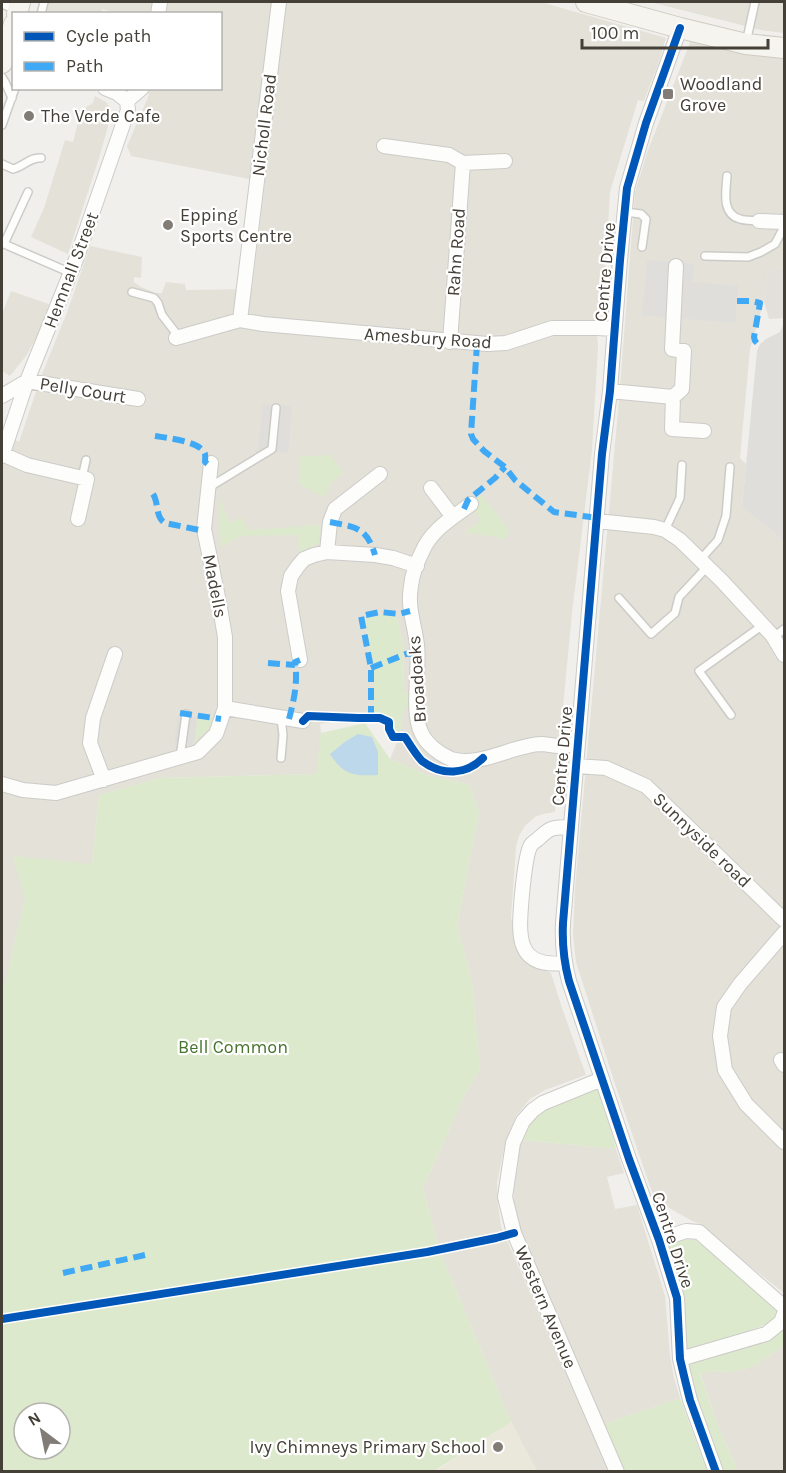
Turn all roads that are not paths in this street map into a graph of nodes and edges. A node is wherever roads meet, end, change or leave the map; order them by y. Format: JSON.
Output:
{"nodes":[{"id":1,"x":279,"y":2,"type":"edge"},
{"id":2,"x":586,"y":2,"type":"edge"},
{"id":3,"x":755,"y":2,"type":"edge"},
{"id":4,"x":608,"y":5,"type":"edge"},
{"id":5,"x":12,"y":23,"type":"edge"},
{"id":6,"x":680,"y":28,"type":"junction"},
{"id":7,"x":746,"y":44,"type":"junction"},
{"id":8,"x":784,"y":48,"type":"edge"},
{"id":9,"x":2,"y":62,"type":"edge"},
{"id":10,"x":2,"y":77,"type":"edge"},
{"id":11,"x":14,"y":90,"type":"edge"},
{"id":12,"x":110,"y":90,"type":"edge"},
{"id":13,"x":140,"y":90,"type":"edge"},
{"id":14,"x":12,"y":99,"type":"junction"},
{"id":15,"x":128,"y":101,"type":"junction"},
{"id":16,"x":2,"y":125,"type":"edge"},
{"id":17,"x":384,"y":146,"type":"dead end"},
{"id":18,"x":41,"y":158,"type":"dead end"},
{"id":19,"x":505,"y":162,"type":"dead end"},
{"id":20,"x":463,"y":163,"type":"junction"},
{"id":21,"x":2,"y":164,"type":"edge"},
{"id":22,"x":727,"y":176,"type":"dead end"},
{"id":23,"x":28,"y":192,"type":"dead end"},
{"id":24,"x":625,"y":212,"type":"junction"},
{"id":25,"x":759,"y":221,"type":"joint"},
{"id":26,"x":784,"y":222,"type":"edge"},
{"id":27,"x":784,"y":227,"type":"edge"},
{"id":28,"x":642,"y":247,"type":"dead end"},
{"id":29,"x":705,"y":256,"type":"dead end"},
{"id":30,"x":676,"y":266,"type":"dead end"},
{"id":31,"x":71,"y":273,"type":"junction"},
{"id":32,"x":132,"y":292,"type":"dead end"},
{"id":33,"x":240,"y":320,"type":"junction"},
{"id":34,"x":614,"y":329,"type":"junction"},
{"id":35,"x":178,"y":338,"type":"joint"},
{"id":36,"x":450,"y":342,"type":"junction"},
{"id":37,"x":27,"y":381,"type":"junction"},
{"id":38,"x":610,"y":392,"type":"junction"},
{"id":39,"x":2,"y":396,"type":"edge"},
{"id":40,"x":674,"y":397,"type":"junction"},
{"id":41,"x":138,"y":399,"type":"dead end"},
{"id":42,"x":276,"y":408,"type":"dead end"},
{"id":43,"x":7,"y":425,"type":"edge"},
{"id":44,"x":704,"y":431,"type":"dead end"},
{"id":45,"x":2,"y":455,"type":"edge"},
{"id":46,"x":86,"y":460,"type":"dead end"},
{"id":47,"x":211,"y":463,"type":"dead end"},
{"id":48,"x":682,"y":465,"type":"dead end"},
{"id":49,"x":730,"y":467,"type":"dead end"},
{"id":50,"x":380,"y":474,"type":"dead end"},
{"id":51,"x":82,"y":478,"type":"junction"},
{"id":52,"x":207,"y":488,"type":"junction"},
{"id":53,"x":431,"y":488,"type":"dead end"},
{"id":54,"x":471,"y":504,"type":"dead end"},
{"id":55,"x":453,"y":516,"type":"junction"},
{"id":56,"x":78,"y":519,"type":"dead end"},
{"id":57,"x":597,"y":521,"type":"junction"},
{"id":58,"x":665,"y":530,"type":"junction"},
{"id":59,"x":327,"y":552,"type":"junction"},
{"id":60,"x":704,"y":563,"type":"junction"},
{"id":61,"x":417,"y":566,"type":"junction"},
{"id":62,"x":619,"y":598,"type":"dead end"},
{"id":63,"x":763,"y":625,"type":"junction"},
{"id":64,"x":779,"y":633,"type":"edge"},
{"id":65,"x":115,"y":654,"type":"dead end"},
{"id":66,"x":784,"y":655,"type":"edge"},
{"id":67,"x":300,"y":660,"type":"dead end"},
{"id":68,"x":225,"y":708,"type":"junction"},
{"id":69,"x":186,"y":714,"type":"dead end"},
{"id":70,"x":731,"y":715,"type":"dead end"},
{"id":71,"x":280,"y":718,"type":"junction"},
{"id":72,"x":303,"y":721,"type":"dead end"},
{"id":73,"x":578,"y":744,"type":"junction"},
{"id":74,"x":180,"y":758,"type":"junction"},
{"id":75,"x":281,"y":758,"type":"dead end"},
{"id":76,"x":576,"y":766,"type":"junction"},
{"id":77,"x":104,"y":780,"type":"junction"},
{"id":78,"x":2,"y":784,"type":"edge"},
{"id":79,"x":571,"y":827,"type":"junction"},
{"id":80,"x":784,"y":920,"type":"edge"},
{"id":81,"x":784,"y":933,"type":"edge"},
{"id":82,"x":565,"y":963,"type":"junction"},
{"id":83,"x":602,"y":1079,"type":"junction"},
{"id":84,"x":784,"y":1142,"type":"edge"},
{"id":85,"x":659,"y":1240,"type":"junction"},
{"id":86,"x":784,"y":1307,"type":"edge"},
{"id":87,"x":784,"y":1314,"type":"edge"},
{"id":88,"x":680,"y":1359,"type":"junction"},
{"id":89,"x":617,"y":1472,"type":"edge"},
{"id":90,"x":716,"y":1472,"type":"edge"}],
"edges":[{"from":1,"to":33,"type":"street","name":"Nicholl Road"},
{"from":2,"to":4,"type":"street"},
{"from":3,"to":7,"type":"lane"},
{"from":4,"to":6,"type":"street"},
{"from":5,"to":9,"type":"street"},
{"from":6,"to":7,"type":"street"},
{"from":6,"to":24,"type":"street","name":"Centre Drive"},
{"from":7,"to":8,"type":"street"},
{"from":10,"to":14,"type":"lane"},
{"from":11,"to":14,"type":"lane"},
{"from":12,"to":15,"type":"street"},
{"from":13,"to":15,"type":"street"},
{"from":14,"to":16,"type":"lane"},
{"from":15,"to":31,"type":"street","name":"Hemnall Street"},
{"from":17,"to":20,"type":"street"},
{"from":18,"to":21,"type":"lane"},
{"from":19,"to":20,"type":"street"},
{"from":20,"to":36,"type":"street","name":"Rahn Road"},
{"from":22,"to":25,"type":"lane"},
{"from":23,"to":31,"type":"lane"},
{"from":24,"to":28,"type":"lane"},
{"from":24,"to":34,"type":"street","name":"Centre Drive"},
{"from":25,"to":26,"type":"street"},
{"from":27,"to":29,"type":"lane"},
{"from":30,"to":40,"type":"street"},
{"from":31,"to":37,"type":"street","name":"Hemnall Street"},
{"from":32,"to":35,"type":"lane"},
{"from":33,"to":35,"type":"street"},
{"from":33,"to":36,"type":"street","name":"Amesbury Road"},
{"from":34,"to":36,"type":"street","name":"Amesbury Road"},
{"from":34,"to":38,"type":"street","name":"Centre Drive"},
{"from":37,"to":39,"type":"street"},
{"from":37,"to":41,"type":"street","name":"Pelly Court"},
{"from":37,"to":43,"type":"street","name":"Hemnall Street"},
{"from":38,"to":40,"type":"street"},
{"from":38,"to":57,"type":"street","name":"Centre Drive"},
{"from":40,"to":44,"type":"street"},
{"from":42,"to":52,"type":"lane"},
{"from":43,"to":45,"type":"street","name":"Hemnall Street"},
{"from":45,"to":51,"type":"street"},
{"from":46,"to":51,"type":"lane"},
{"from":47,"to":52,"type":"street","name":"Madells"},
{"from":48,"to":58,"type":"lane"},
{"from":49,"to":60,"type":"lane"},
{"from":50,"to":59,"type":"street"},
{"from":51,"to":56,"type":"street"},
{"from":52,"to":68,"type":"street","name":"Madells"},
{"from":53,"to":55,"type":"street"},
{"from":54,"to":55,"type":"street","name":"Broadoaks"},
{"from":55,"to":61,"type":"street","name":"Broadoaks"},
{"from":57,"to":58,"type":"street"},
{"from":57,"to":73,"type":"street","name":"Centre Drive"},
{"from":58,"to":60,"type":"street"},
{"from":59,"to":61,"type":"street"},
{"from":59,"to":67,"type":"street"},
{"from":60,"to":62,"type":"lane"},
{"from":60,"to":63,"type":"street"},
{"from":61,"to":73,"type":"street","name":"Broadoaks"},
{"from":63,"to":64,"type":"street"},
{"from":63,"to":70,"type":"lane"},
{"from":64,"to":66,"type":"street"},
{"from":65,"to":77,"type":"street"},
{"from":68,"to":71,"type":"street"},
{"from":68,"to":74,"type":"street","name":"Madells"},
{"from":69,"to":74,"type":"lane"},
{"from":71,"to":72,"type":"street"},
{"from":71,"to":75,"type":"lane"},
{"from":73,"to":76,"type":"street","name":"Centre Drive"},
{"from":74,"to":77,"type":"street","name":"Madells"},
{"from":76,"to":79,"type":"street","name":"Centre Drive"},
{"from":76,"to":80,"type":"street","name":"Sunnyside road"},
{"from":77,"to":78,"type":"street","name":"Madells"},
{"from":79,"to":82,"type":"street","name":"Centre Drive"},
{"from":79,"to":82,"type":"street"},
{"from":81,"to":84,"type":"street"},
{"from":82,"to":83,"type":"street","name":"Centre Drive"},
{"from":83,"to":85,"type":"street","name":"Centre Drive"},
{"from":83,"to":89,"type":"street","name":"Western Avenue"},
{"from":85,"to":86,"type":"street"},
{"from":85,"to":88,"type":"street","name":"Centre Drive"},
{"from":87,"to":88,"type":"street"},
{"from":88,"to":90,"type":"street","name":"Centre Drive"}]}
